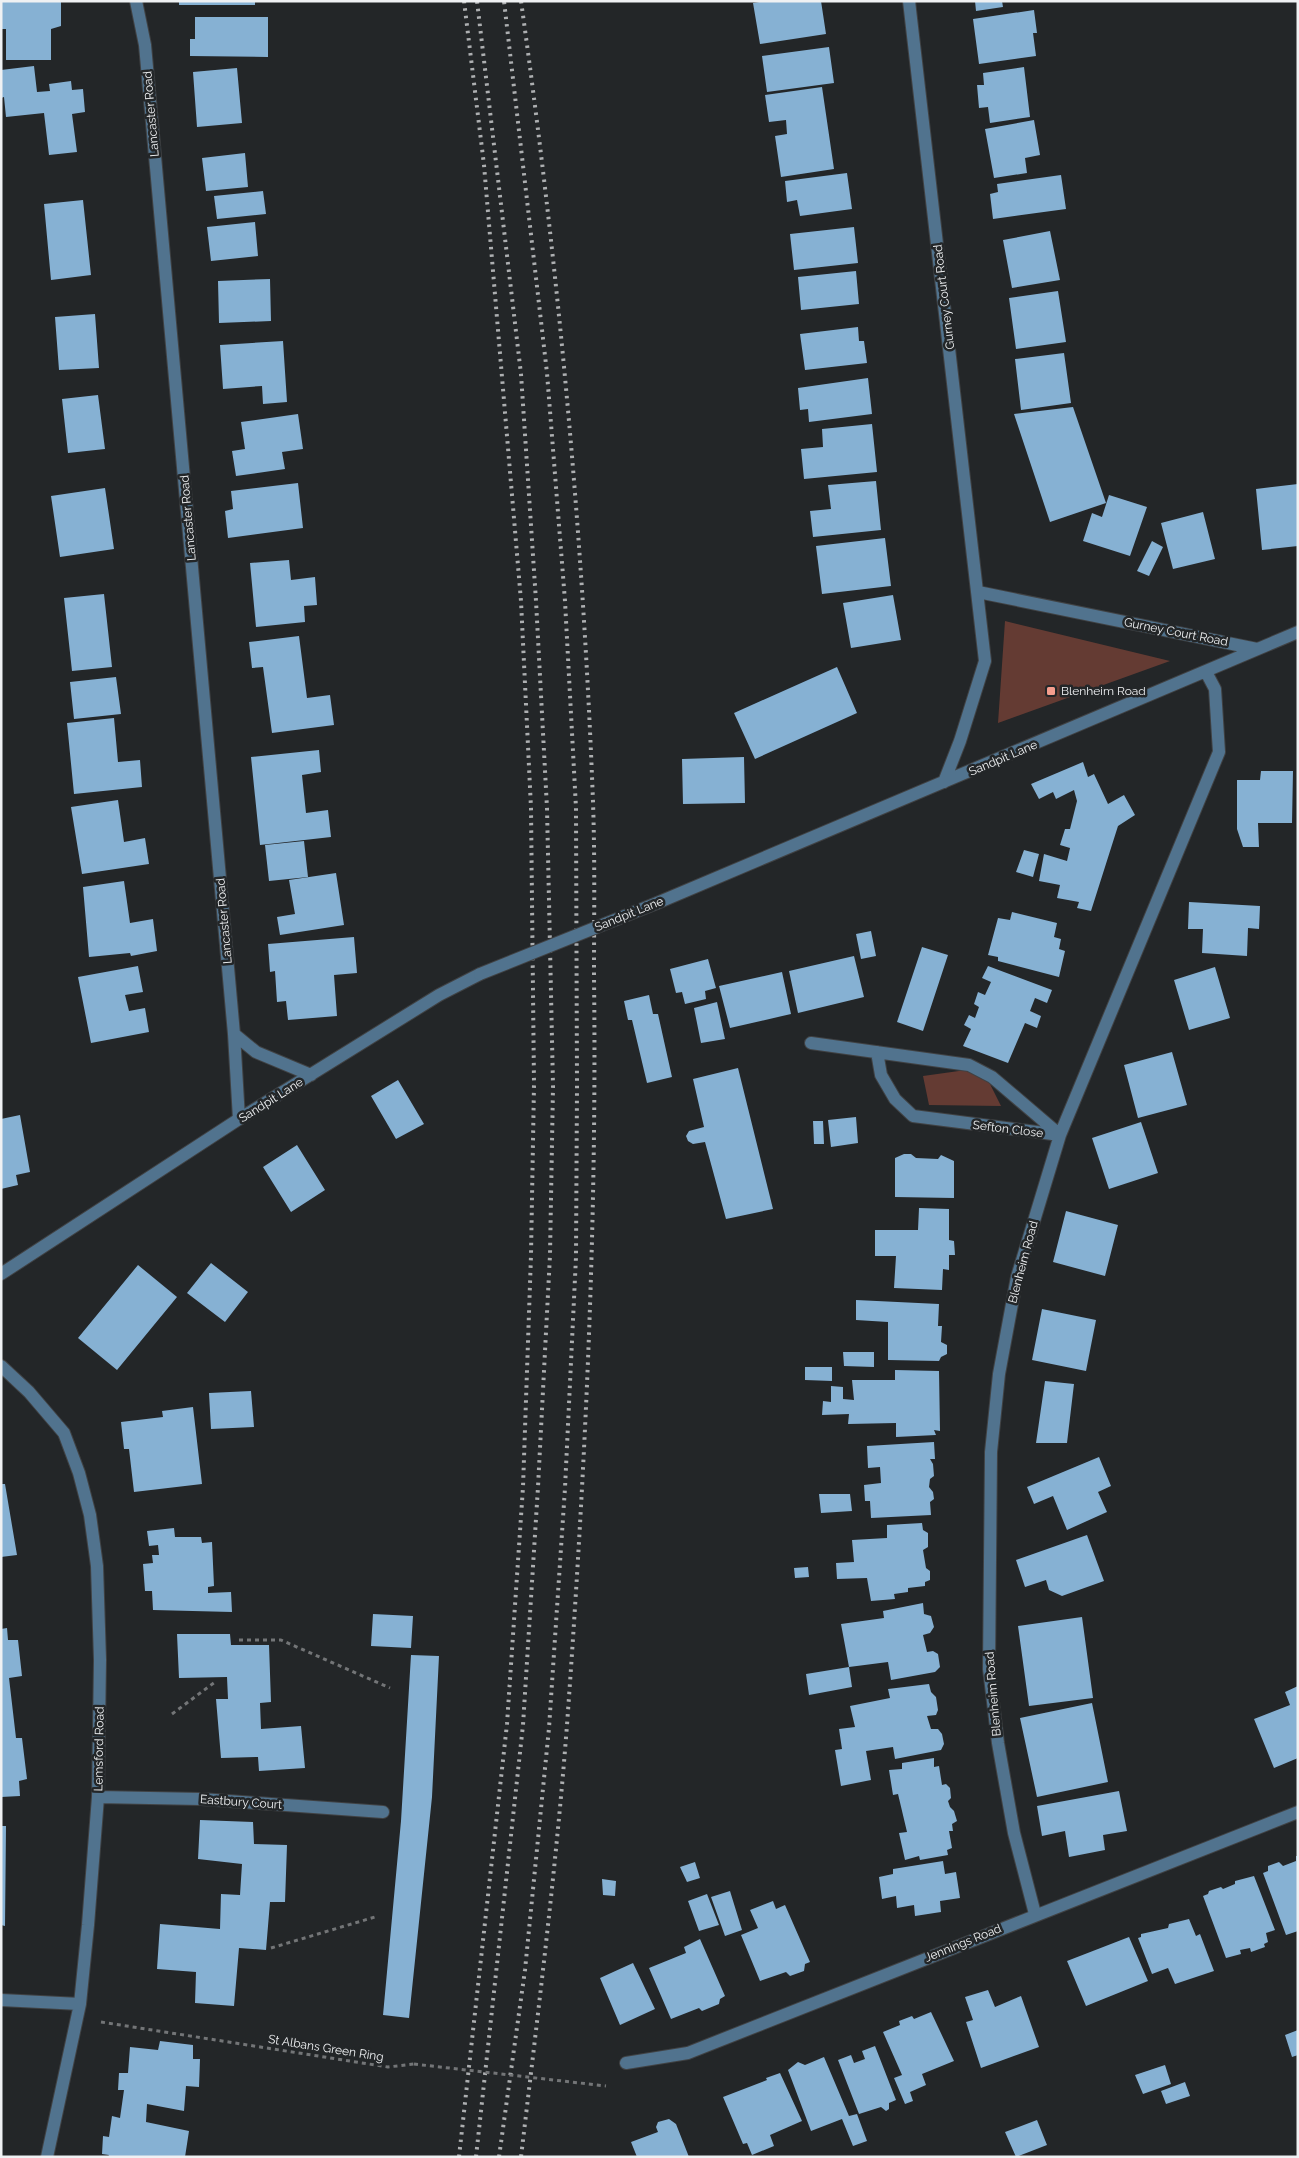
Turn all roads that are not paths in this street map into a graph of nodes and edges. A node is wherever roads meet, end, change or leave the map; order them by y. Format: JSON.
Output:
{"nodes":[{"id":1,"x":136,"y":1,"type":"edge"},
{"id":2,"x":909,"y":1,"type":"edge"},
{"id":3,"x":978,"y":592,"type":"junction"},
{"id":4,"x":1298,"y":632,"type":"edge"},
{"id":5,"x":1257,"y":649,"type":"junction"},
{"id":6,"x":1206,"y":672,"type":"junction"},
{"id":7,"x":944,"y":782,"type":"junction"},
{"id":8,"x":234,"y":1034,"type":"junction"},
{"id":9,"x":811,"y":1043,"type":"dead end"},
{"id":10,"x":877,"y":1052,"type":"junction"},
{"id":11,"x":311,"y":1075,"type":"junction"},
{"id":12,"x":240,"y":1120,"type":"junction"},
{"id":13,"x":1060,"y":1135,"type":"junction"},
{"id":14,"x":1,"y":1274,"type":"edge"},
{"id":15,"x":1,"y":1366,"type":"edge"},
{"id":16,"x":98,"y":1797,"type":"junction"},
{"id":17,"x":383,"y":1812,"type":"dead end"},
{"id":18,"x":1298,"y":1812,"type":"edge"},
{"id":19,"x":1035,"y":1914,"type":"junction"},
{"id":20,"x":1,"y":2000,"type":"edge"},
{"id":21,"x":80,"y":2004,"type":"junction"},
{"id":22,"x":626,"y":2063,"type":"dead end"},
{"id":23,"x":47,"y":2157,"type":"edge"}],
"edges":[{"from":1,"to":8,"type":"street","name":"Lancaster Road"},
{"from":2,"to":3,"type":"street","name":"Gurney Court Road"},
{"from":3,"to":5,"type":"street","name":"Gurney Court Road"},
{"from":3,"to":7,"type":"street","name":"Gurney Court Road"},
{"from":4,"to":5,"type":"street","name":"Sandpit Lane"},
{"from":5,"to":6,"type":"street","name":"Sandpit Lane"},
{"from":6,"to":7,"type":"street","name":"Sandpit Lane"},
{"from":6,"to":13,"type":"street","name":"Blenheim Road"},
{"from":7,"to":11,"type":"street","name":"Sandpit Lane","bridge":true},
{"from":8,"to":11,"type":"street"},
{"from":8,"to":12,"type":"street","name":"Lancaster Road"},
{"from":9,"to":10,"type":"street","name":"Sefton Close"},
{"from":10,"to":13,"type":"street","name":"Sefton Close"},
{"from":10,"to":13,"type":"street","name":"Sefton Close"},
{"from":11,"to":12,"type":"street","name":"Sandpit Lane"},
{"from":12,"to":14,"type":"street","name":"Sandpit Lane"},
{"from":13,"to":19,"type":"street","name":"Blenheim Road"},
{"from":15,"to":16,"type":"street","name":"Lemsford Road"},
{"from":16,"to":17,"type":"street","name":"Eastbury Court"},
{"from":16,"to":21,"type":"street","name":"Lemsford Road"},
{"from":18,"to":19,"type":"street","name":"Jennings Road"},
{"from":19,"to":22,"type":"street","name":"Jennings Road"},
{"from":20,"to":21,"type":"street"},
{"from":21,"to":23,"type":"street","name":"Lemsford Road"}]}
